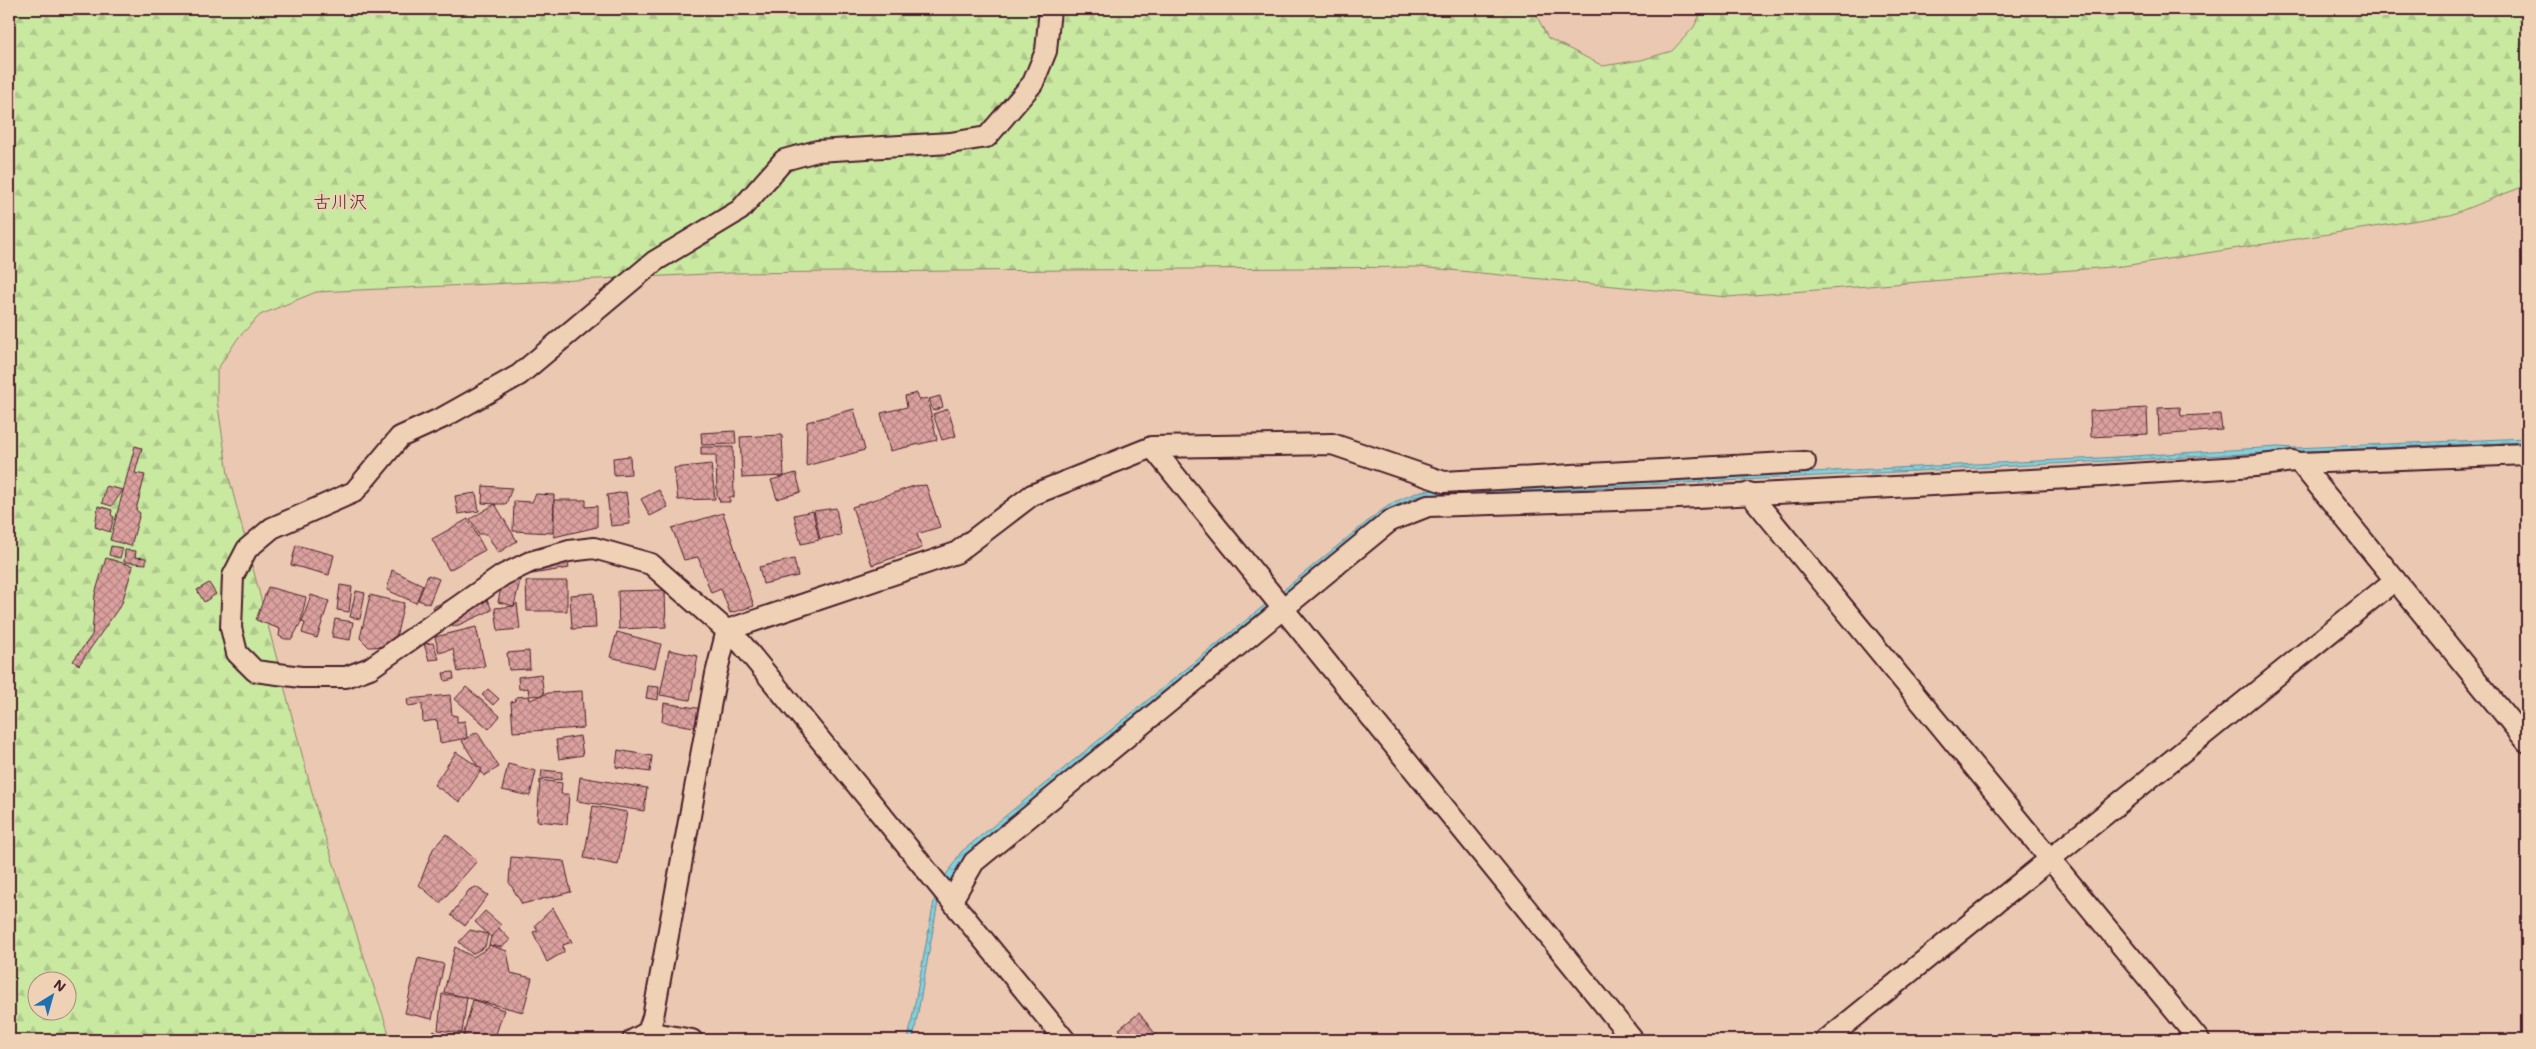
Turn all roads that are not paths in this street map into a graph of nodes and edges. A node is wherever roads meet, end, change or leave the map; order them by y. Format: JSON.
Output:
{"nodes":[{"id":1,"x":1050,"y":9,"type":"edge"},
{"id":2,"x":1152,"y":447,"type":"junction"},
{"id":3,"x":2527,"y":454,"type":"edge"},
{"id":4,"x":1805,"y":462,"type":"dead end"},
{"id":5,"x":2300,"y":464,"type":"junction"},
{"id":6,"x":1749,"y":493,"type":"junction"},
{"id":7,"x":2395,"y":580,"type":"junction"},
{"id":8,"x":1283,"y":609,"type":"junction"},
{"id":9,"x":727,"y":630,"type":"junction"},
{"id":10,"x":2527,"y":742,"type":"edge"},
{"id":11,"x":2050,"y":859,"type":"junction"},
{"id":12,"x":952,"y":900,"type":"junction"},
{"id":13,"x":641,"y":1036,"type":"edge"},
{"id":14,"x":692,"y":1040,"type":"edge"},
{"id":15,"x":1065,"y":1040,"type":"edge"},
{"id":16,"x":1633,"y":1040,"type":"edge"},
{"id":17,"x":1826,"y":1040,"type":"edge"},
{"id":18,"x":2199,"y":1040,"type":"edge"}],
"edges":[{"from":1,"to":9,"type":"street"},
{"from":2,"to":4,"type":"street"},
{"from":2,"to":8,"type":"street"},
{"from":2,"to":9,"type":"street"},
{"from":3,"to":5,"type":"street"},
{"from":5,"to":6,"type":"street"},
{"from":5,"to":7,"type":"street"},
{"from":6,"to":8,"type":"street"},
{"from":6,"to":11,"type":"street"},
{"from":7,"to":10,"type":"street"},
{"from":7,"to":11,"type":"street"},
{"from":8,"to":12,"type":"street"},
{"from":8,"to":16,"type":"street"},
{"from":9,"to":12,"type":"street"},
{"from":9,"to":13,"type":"street"},
{"from":11,"to":17,"type":"street"},
{"from":11,"to":18,"type":"street"},
{"from":12,"to":15,"type":"street"},
{"from":13,"to":14,"type":"street"}]}
